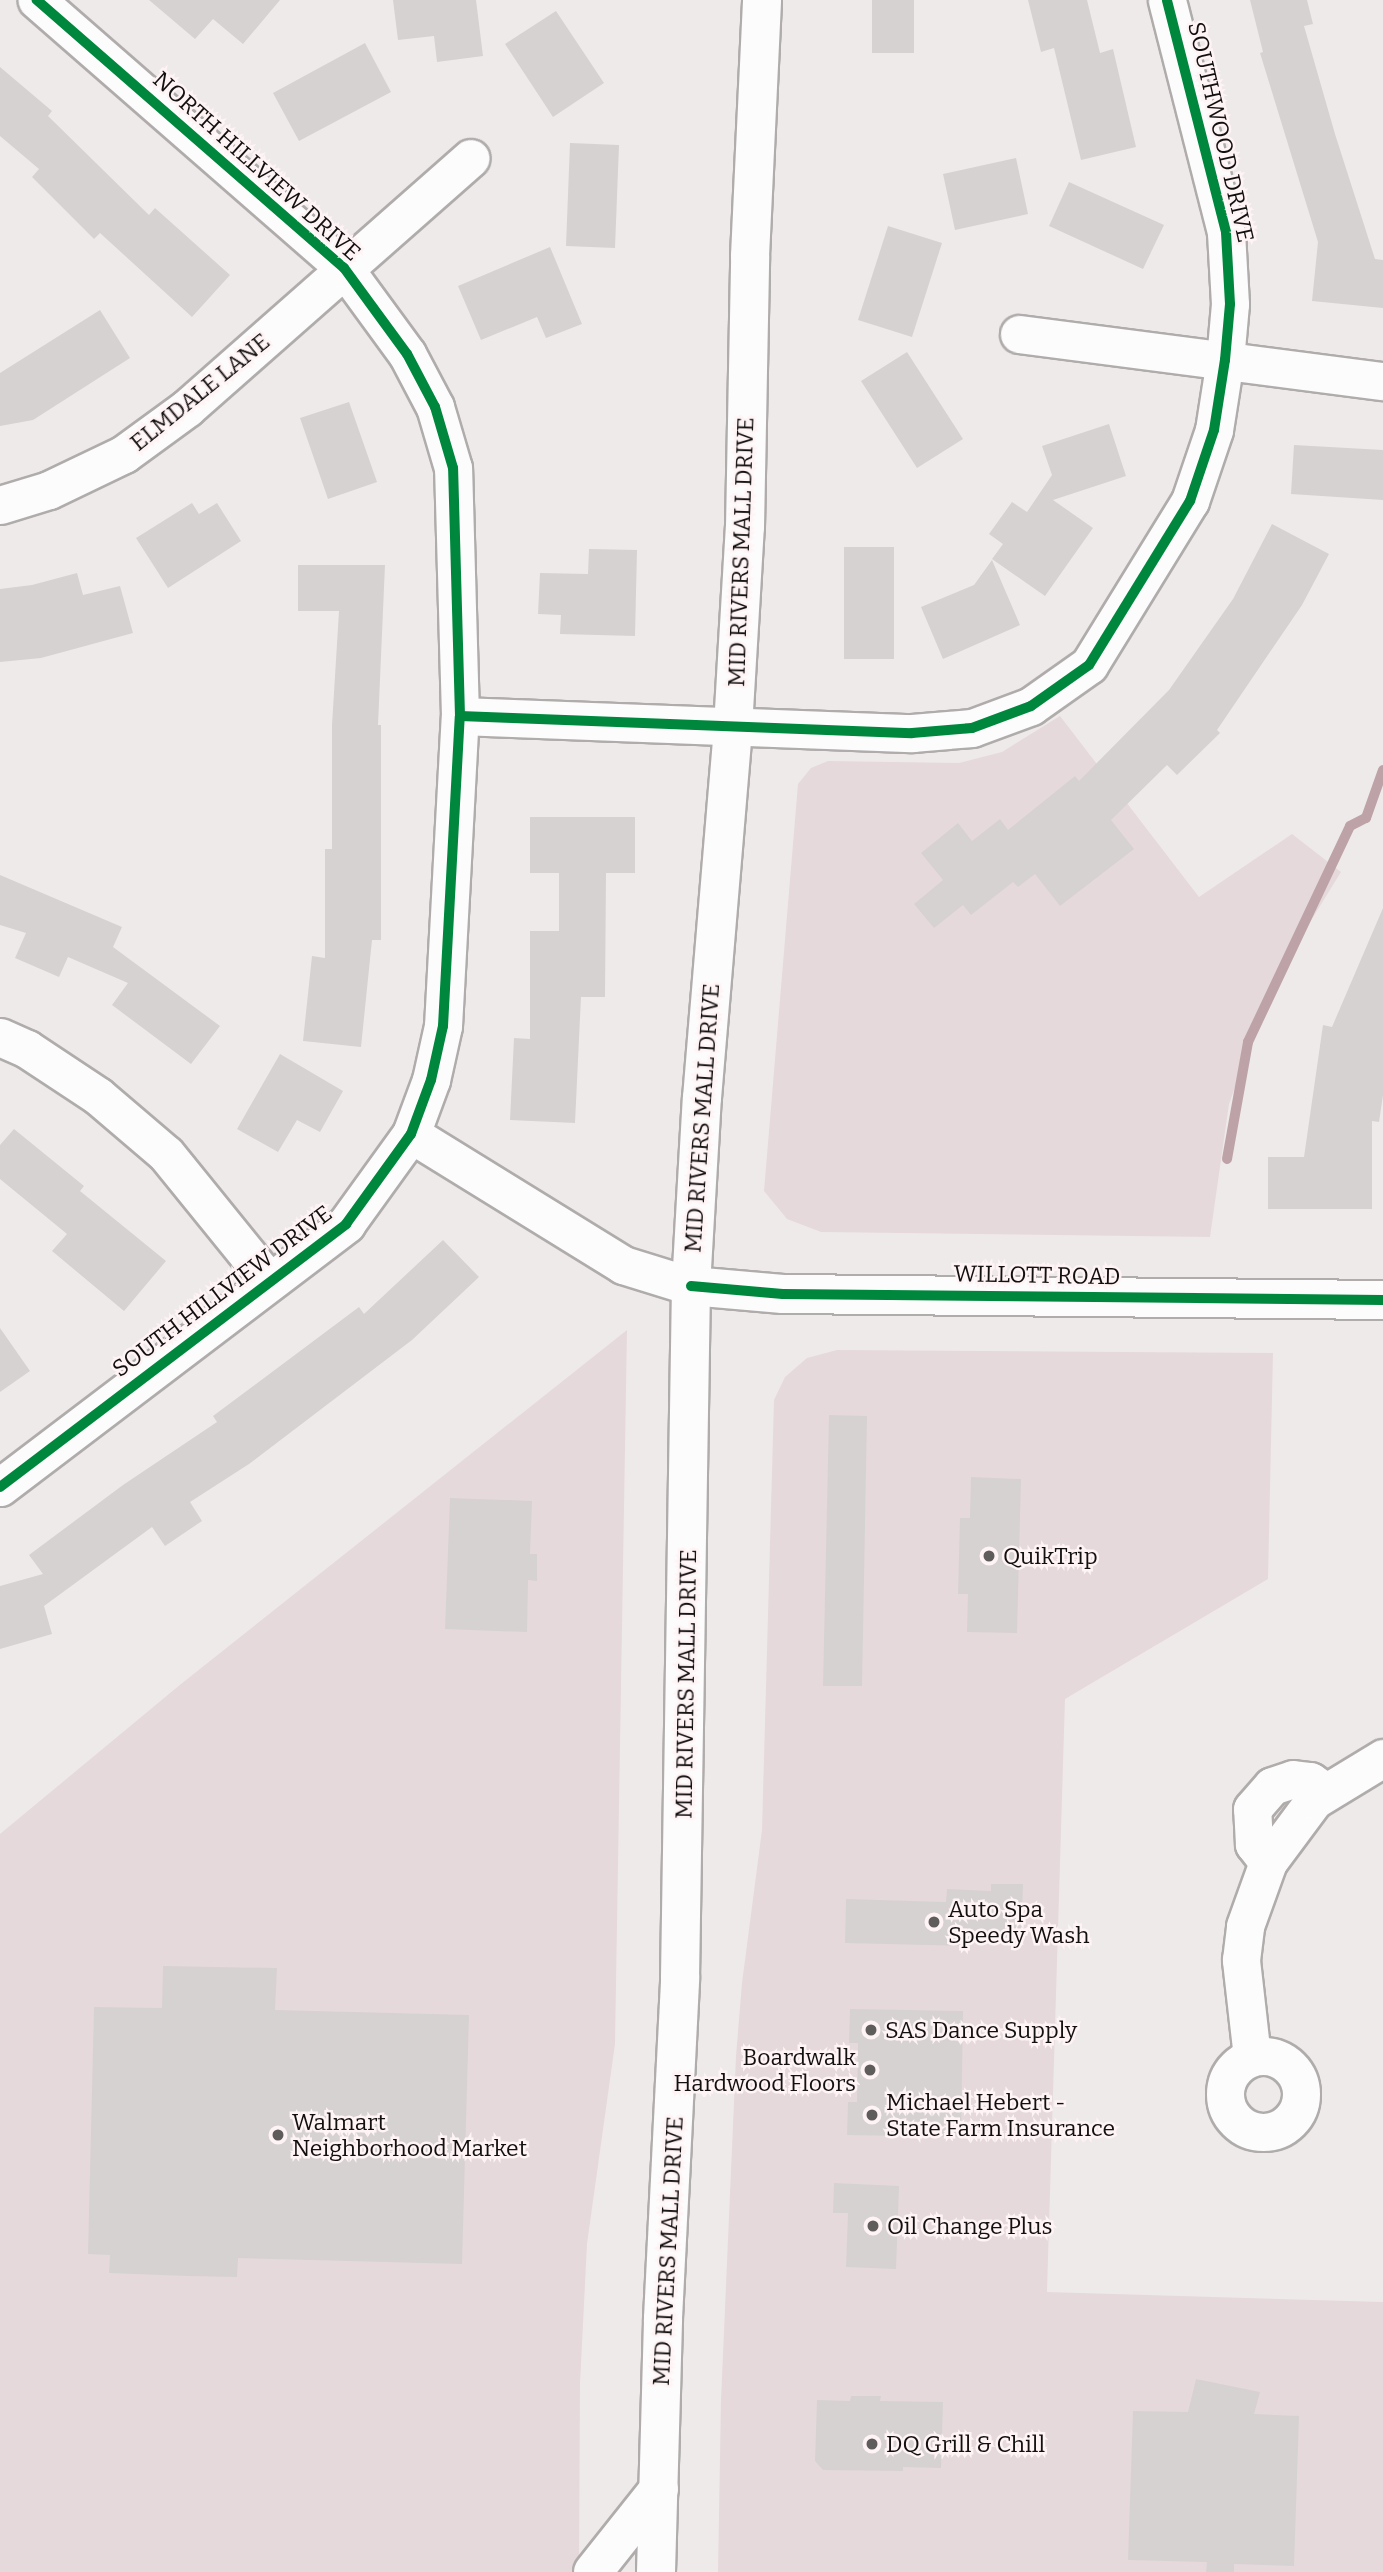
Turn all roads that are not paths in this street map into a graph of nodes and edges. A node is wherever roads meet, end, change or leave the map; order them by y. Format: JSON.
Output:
{"nodes":[{"id":1,"x":37,"y":0,"type":"edge"},
{"id":2,"x":762,"y":0,"type":"edge"},
{"id":3,"x":1167,"y":0,"type":"edge"},
{"id":4,"x":471,"y":158,"type":"dead end"},
{"id":5,"x":344,"y":268,"type":"junction"},
{"id":6,"x":1019,"y":334,"type":"dead end"},
{"id":7,"x":1225,"y":360,"type":"junction"},
{"id":8,"x":1383,"y":381,"type":"edge"},
{"id":9,"x":0,"y":505,"type":"edge"},
{"id":10,"x":460,"y":716,"type":"junction"},
{"id":11,"x":733,"y":727,"type":"junction"},
{"id":12,"x":0,"y":1037,"type":"edge"},
{"id":13,"x":411,"y":1134,"type":"junction"},
{"id":14,"x":269,"y":1280,"type":"junction"},
{"id":15,"x":691,"y":1286,"type":"junction"},
{"id":16,"x":1383,"y":1300,"type":"edge"},
{"id":17,"x":0,"y":1487,"type":"edge"},
{"id":18,"x":1383,"y":1758,"type":"edge"},
{"id":19,"x":1252,"y":2057,"type":"dead end"},
{"id":20,"x":659,"y":2489,"type":"junction"},
{"id":21,"x":593,"y":2572,"type":"edge"},
{"id":22,"x":656,"y":2572,"type":"edge"}],
"edges":[{"from":1,"to":5,"type":"street","name":"NORTH HILLVIEW DRIVE"},
{"from":2,"to":11,"type":"main road","name":"MID RIVERS MALL DRIVE"},
{"from":3,"to":7,"type":"street","name":"SOUTHWOOD DRIVE"},
{"from":4,"to":5,"type":"street","name":"ELMDALE LANE"},
{"from":5,"to":9,"type":"street","name":"ELMDALE LANE"},
{"from":5,"to":10,"type":"street","name":"NORTH HILLVIEW DRIVE"},
{"from":6,"to":7,"type":"street"},
{"from":7,"to":8,"type":"street"},
{"from":7,"to":11,"type":"street","name":"SOUTHWOOD DRIVE"},
{"from":10,"to":11,"type":"street","name":"SOUTHWOOD DRIVE"},
{"from":10,"to":13,"type":"street","name":"SOUTH HILLVIEW DRIVE"},
{"from":11,"to":15,"type":"main road","name":"MID RIVERS MALL DRIVE"},
{"from":12,"to":14,"type":"street"},
{"from":13,"to":14,"type":"street","name":"SOUTH HILLVIEW DRIVE"},
{"from":13,"to":15,"type":"street","name":"WILLOTT ROAD"},
{"from":14,"to":17,"type":"street","name":"SOUTH HILLVIEW DRIVE"},
{"from":15,"to":16,"type":"main road","name":"WILLOTT ROAD"},
{"from":15,"to":20,"type":"main road","name":"MID RIVERS MALL DRIVE"},
{"from":18,"to":19,"type":"street"},
{"from":20,"to":21,"type":"main road"},
{"from":20,"to":22,"type":"main road","name":"MID RIVERS MALL DRIVE"}]}
